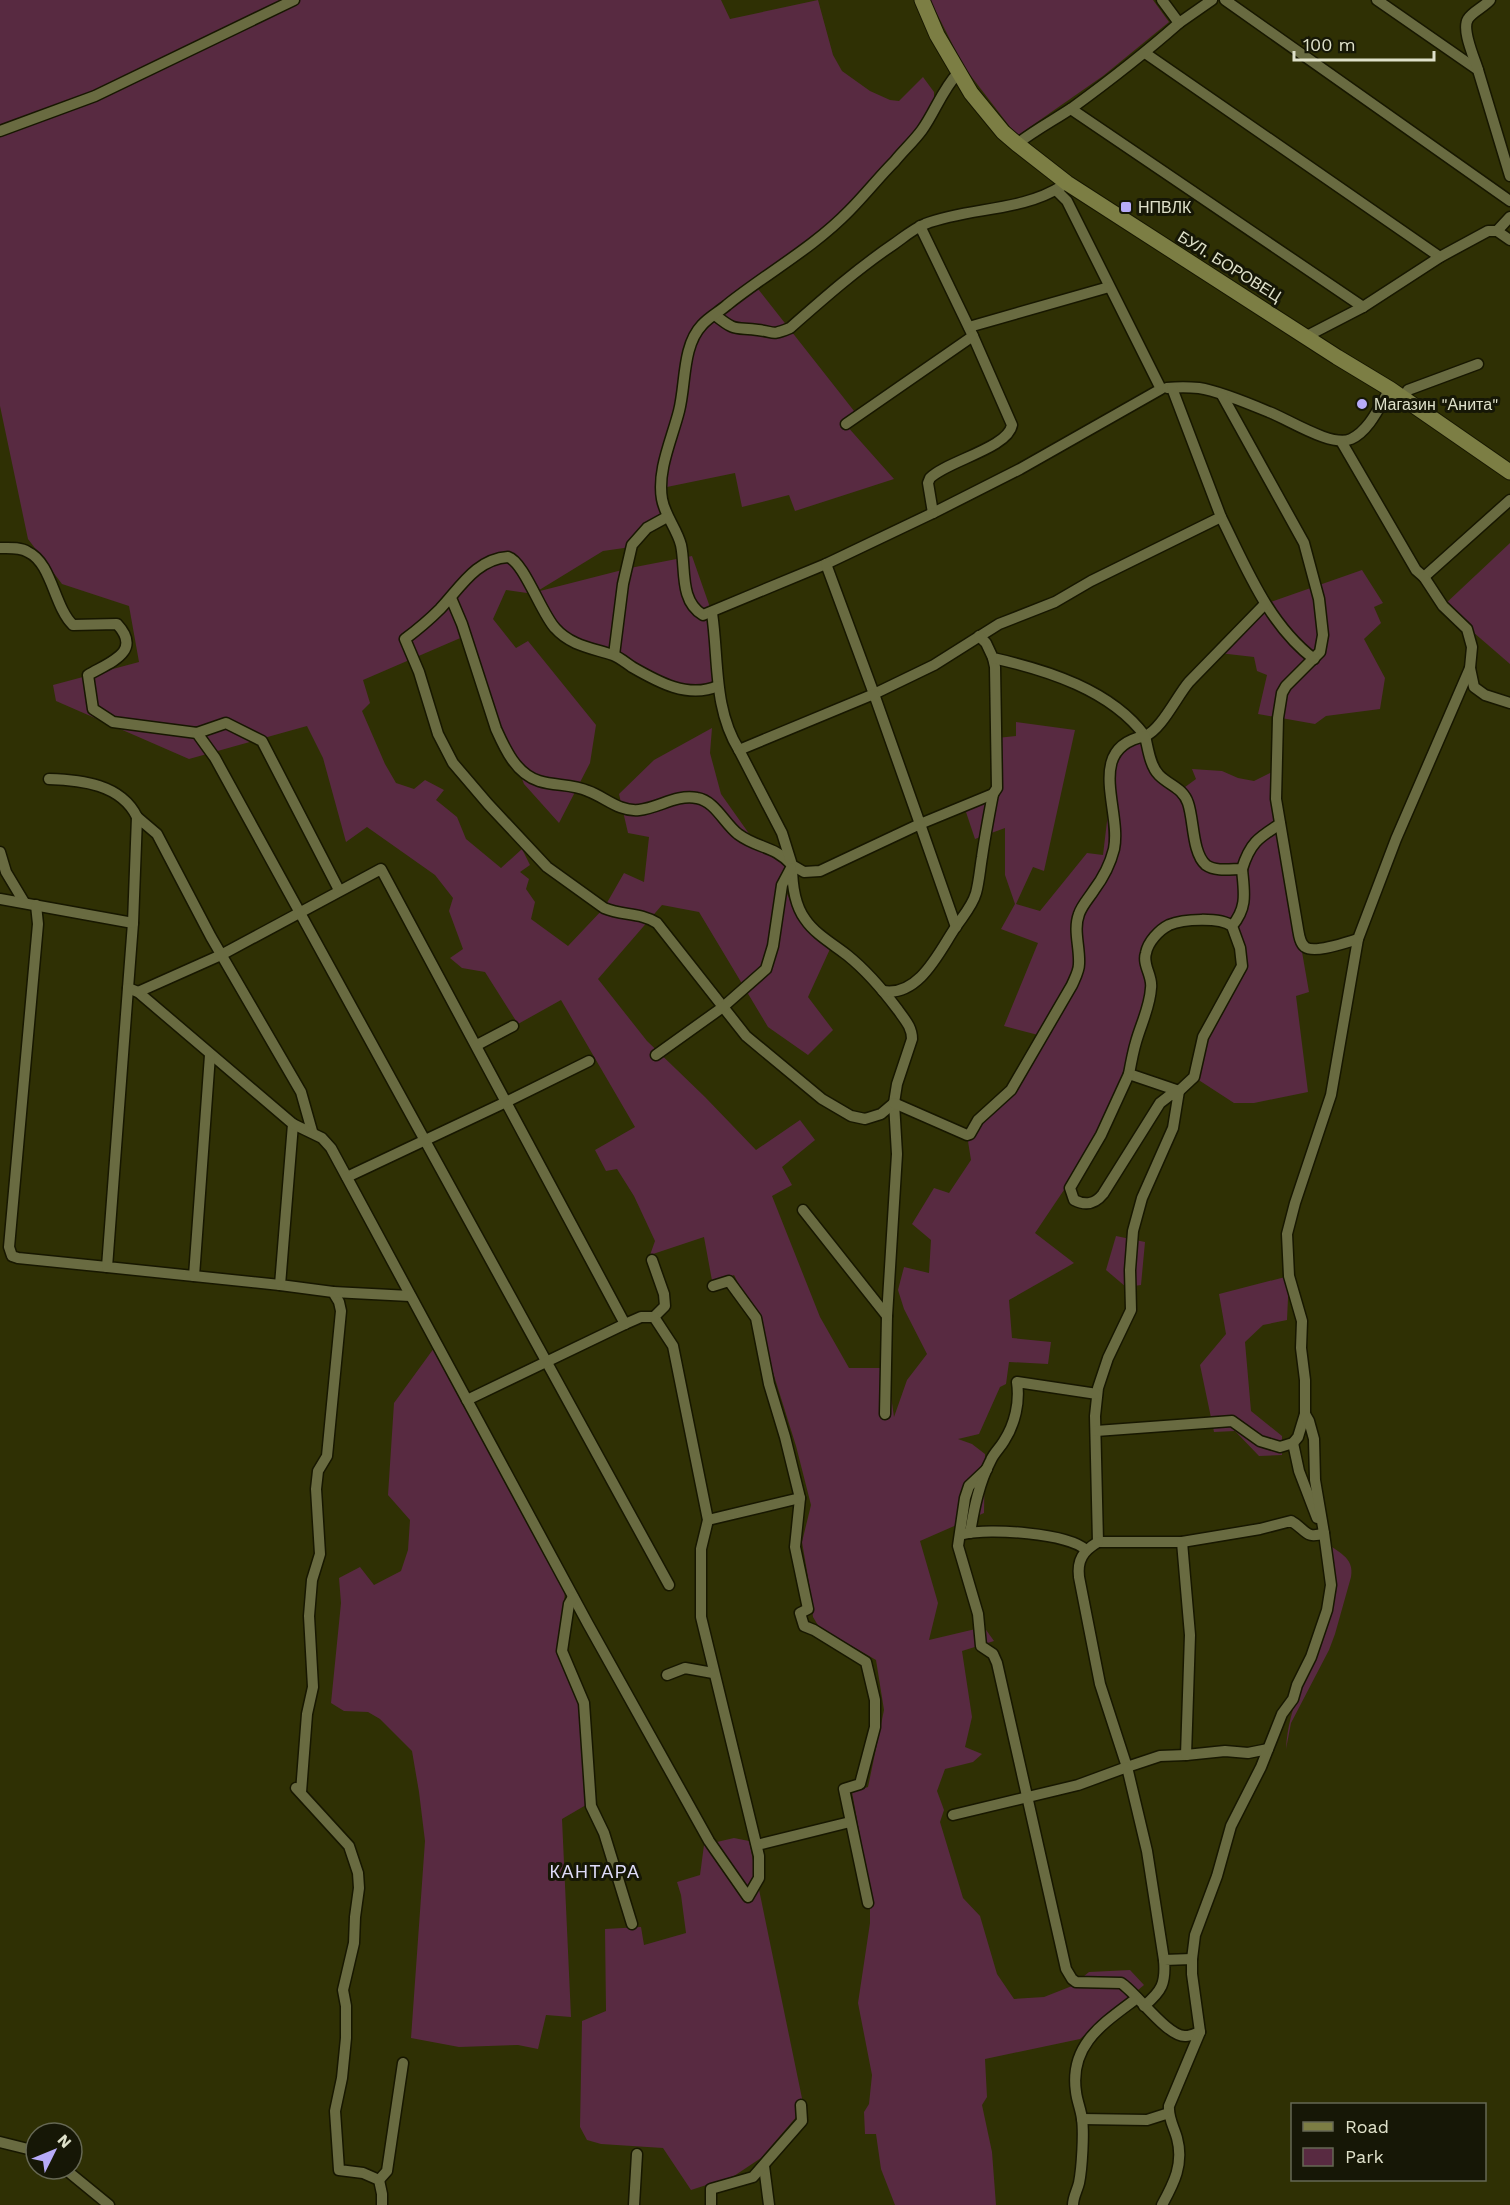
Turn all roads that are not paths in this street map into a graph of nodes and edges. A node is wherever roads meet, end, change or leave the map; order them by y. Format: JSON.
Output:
{"nodes":[{"id":1,"x":294,"y":0,"type":"edge"},
{"id":2,"x":922,"y":0,"type":"edge"},
{"id":3,"x":1162,"y":0,"type":"edge"},
{"id":4,"x":1212,"y":0,"type":"edge"},
{"id":5,"x":1225,"y":0,"type":"edge"},
{"id":6,"x":1377,"y":0,"type":"edge"},
{"id":7,"x":1490,"y":0,"type":"edge"},
{"id":8,"x":1179,"y":23,"type":"junction"},
{"id":9,"x":1145,"y":53,"type":"junction"},
{"id":10,"x":1479,"y":70,"type":"junction"},
{"id":11,"x":958,"y":73,"type":"junction"},
{"id":12,"x":1071,"y":109,"type":"junction"},
{"id":13,"x":0,"y":131,"type":"edge"},
{"id":14,"x":1017,"y":144,"type":"junction"},
{"id":15,"x":1510,"y":176,"type":"edge"},
{"id":16,"x":1062,"y":187,"type":"junction"},
{"id":17,"x":1510,"y":201,"type":"edge"},
{"id":18,"x":1510,"y":217,"type":"edge"},
{"id":19,"x":920,"y":226,"type":"junction"},
{"id":20,"x":1497,"y":231,"type":"junction"},
{"id":21,"x":1510,"y":240,"type":"edge"},
{"id":22,"x":1440,"y":257,"type":"junction"},
{"id":23,"x":1109,"y":287,"type":"junction"},
{"id":24,"x":1364,"y":307,"type":"junction"},
{"id":25,"x":715,"y":315,"type":"junction"},
{"id":26,"x":971,"y":332,"type":"junction"},
{"id":27,"x":1307,"y":336,"type":"junction"},
{"id":28,"x":1478,"y":364,"type":"dead end"},
{"id":29,"x":1173,"y":388,"type":"junction"},
{"id":30,"x":1161,"y":389,"type":"junction"},
{"id":31,"x":1390,"y":389,"type":"junction"},
{"id":32,"x":1222,"y":395,"type":"junction"},
{"id":33,"x":1404,"y":398,"type":"junction"},
{"id":34,"x":846,"y":424,"type":"dead end"},
{"id":35,"x":1341,"y":441,"type":"junction"},
{"id":36,"x":1510,"y":472,"type":"edge"},
{"id":37,"x":1510,"y":500,"type":"edge"},
{"id":38,"x":933,"y":513,"type":"junction"},
{"id":39,"x":668,"y":517,"type":"junction"},
{"id":40,"x":1221,"y":518,"type":"junction"},
{"id":41,"x":0,"y":548,"type":"edge"},
{"id":42,"x":826,"y":564,"type":"junction"},
{"id":43,"x":1424,"y":577,"type":"junction"},
{"id":44,"x":451,"y":598,"type":"junction"},
{"id":45,"x":1265,"y":604,"type":"junction"},
{"id":46,"x":712,"y":613,"type":"junction"},
{"id":47,"x":979,"y":636,"type":"junction"},
{"id":48,"x":614,"y":655,"type":"junction"},
{"id":49,"x":993,"y":658,"type":"junction"},
{"id":50,"x":1314,"y":659,"type":"junction"},
{"id":51,"x":1470,"y":668,"type":"junction"},
{"id":52,"x":718,"y":687,"type":"junction"},
{"id":53,"x":874,"y":694,"type":"junction"},
{"id":54,"x":1510,"y":703,"type":"edge"},
{"id":55,"x":197,"y":733,"type":"junction"},
{"id":56,"x":1145,"y":736,"type":"junction"},
{"id":57,"x":739,"y":750,"type":"junction"},
{"id":58,"x":49,"y":779,"type":"dead end"},
{"id":59,"x":993,"y":794,"type":"junction"},
{"id":60,"x":137,"y":817,"type":"junction"},
{"id":61,"x":920,"y":824,"type":"junction"},
{"id":62,"x":1280,"y":824,"type":"junction"},
{"id":63,"x":0,"y":852,"type":"edge"},
{"id":64,"x":792,"y":865,"type":"junction"},
{"id":65,"x":1242,"y":868,"type":"junction"},
{"id":66,"x":339,"y":891,"type":"junction"},
{"id":67,"x":0,"y":899,"type":"edge"},
{"id":68,"x":24,"y":902,"type":"junction"},
{"id":69,"x":36,"y":905,"type":"junction"},
{"id":70,"x":301,"y":912,"type":"junction"},
{"id":71,"x":133,"y":923,"type":"junction"},
{"id":72,"x":1232,"y":926,"type":"junction"},
{"id":73,"x":956,"y":927,"type":"junction"},
{"id":74,"x":1358,"y":939,"type":"junction"},
{"id":75,"x":221,"y":955,"type":"junction"},
{"id":76,"x":133,"y":990,"type":"junction"},
{"id":77,"x":884,"y":991,"type":"junction"},
{"id":78,"x":723,"y":1007,"type":"junction"},
{"id":79,"x":513,"y":1026,"type":"dead end"},
{"id":80,"x":477,"y":1045,"type":"junction"},
{"id":81,"x":210,"y":1055,"type":"junction"},
{"id":82,"x":656,"y":1055,"type":"dead end"},
{"id":83,"x":589,"y":1061,"type":"dead end"},
{"id":84,"x":1129,"y":1074,"type":"junction"},
{"id":85,"x":1179,"y":1091,"type":"junction"},
{"id":86,"x":506,"y":1102,"type":"junction"},
{"id":87,"x":894,"y":1103,"type":"junction"},
{"id":88,"x":293,"y":1124,"type":"junction"},
{"id":89,"x":312,"y":1131,"type":"junction"},
{"id":90,"x":426,"y":1140,"type":"junction"},
{"id":91,"x":347,"y":1177,"type":"junction"},
{"id":92,"x":803,"y":1210,"type":"dead end"},
{"id":93,"x":652,"y":1260,"type":"dead end"},
{"id":94,"x":107,"y":1267,"type":"junction"},
{"id":95,"x":194,"y":1276,"type":"junction"},
{"id":96,"x":280,"y":1285,"type":"junction"},
{"id":97,"x":713,"y":1286,"type":"dead end"},
{"id":98,"x":333,"y":1292,"type":"junction"},
{"id":99,"x":410,"y":1296,"type":"junction"},
{"id":100,"x":887,"y":1316,"type":"junction"},
{"id":101,"x":654,"y":1317,"type":"junction"},
{"id":102,"x":625,"y":1324,"type":"junction"},
{"id":103,"x":547,"y":1363,"type":"junction"},
{"id":104,"x":1097,"y":1394,"type":"junction"},
{"id":105,"x":467,"y":1400,"type":"junction"},
{"id":106,"x":885,"y":1414,"type":"dead end"},
{"id":107,"x":1305,"y":1414,"type":"junction"},
{"id":108,"x":1096,"y":1431,"type":"junction"},
{"id":109,"x":1293,"y":1443,"type":"junction"},
{"id":110,"x":987,"y":1469,"type":"junction"},
{"id":111,"x":800,"y":1498,"type":"junction"},
{"id":112,"x":708,"y":1520,"type":"junction"},
{"id":113,"x":1323,"y":1527,"type":"junction"},
{"id":114,"x":970,"y":1533,"type":"junction"},
{"id":115,"x":1098,"y":1542,"type":"junction"},
{"id":116,"x":1182,"y":1542,"type":"junction"},
{"id":117,"x":958,"y":1546,"type":"junction"},
{"id":118,"x":1086,"y":1550,"type":"junction"},
{"id":119,"x":669,"y":1585,"type":"dead end"},
{"id":120,"x":573,"y":1597,"type":"junction"},
{"id":121,"x":713,"y":1673,"type":"junction"},
{"id":122,"x":667,"y":1675,"type":"dead end"},
{"id":123,"x":1268,"y":1749,"type":"junction"},
{"id":124,"x":1186,"y":1755,"type":"junction"},
{"id":125,"x":1127,"y":1767,"type":"junction"},
{"id":126,"x":1026,"y":1797,"type":"junction"},
{"id":127,"x":953,"y":1815,"type":"dead end"},
{"id":128,"x":850,"y":1822,"type":"junction"},
{"id":129,"x":757,"y":1845,"type":"junction"},
{"id":130,"x":868,"y":1903,"type":"dead end"},
{"id":131,"x":632,"y":1924,"type":"dead end"},
{"id":132,"x":1192,"y":1959,"type":"junction"},
{"id":133,"x":1164,"y":1960,"type":"junction"},
{"id":134,"x":1140,"y":2002,"type":"junction"},
{"id":135,"x":1200,"y":2032,"type":"junction"},
{"id":136,"x":403,"y":2063,"type":"dead end"},
{"id":137,"x":801,"y":2105,"type":"dead end"},
{"id":138,"x":1168,"y":2114,"type":"junction"},
{"id":139,"x":1082,"y":2119,"type":"junction"},
{"id":140,"x":0,"y":2142,"type":"edge"},
{"id":141,"x":24,"y":2148,"type":"edge"},
{"id":142,"x":637,"y":2154,"type":"dead end"},
{"id":143,"x":764,"y":2166,"type":"junction"},
{"id":144,"x":379,"y":2180,"type":"junction"},
{"id":145,"x":80,"y":2181,"type":"edge"},
{"id":146,"x":109,"y":2205,"type":"edge"},
{"id":147,"x":382,"y":2205,"type":"edge"},
{"id":148,"x":634,"y":2205,"type":"edge"},
{"id":149,"x":711,"y":2205,"type":"edge"},
{"id":150,"x":769,"y":2205,"type":"edge"},
{"id":151,"x":1073,"y":2205,"type":"edge"},
{"id":152,"x":1162,"y":2205,"type":"edge"}],
"edges":[{"from":1,"to":13,"type":"street"},
{"from":2,"to":11,"type":"street","name":"БУЛ. БОРОВЕЦ"},
{"from":3,"to":8,"type":"street"},
{"from":4,"to":8,"type":"street"},
{"from":5,"to":17,"type":"street"},
{"from":6,"to":10,"type":"street"},
{"from":7,"to":10,"type":"street"},
{"from":8,"to":9,"type":"street"},
{"from":9,"to":12,"type":"street"},
{"from":9,"to":22,"type":"street"},
{"from":10,"to":15,"type":"street"},
{"from":11,"to":14,"type":"street","name":"БУЛ. БОРОВЕЦ"},
{"from":11,"to":25,"type":"street"},
{"from":12,"to":14,"type":"street"},
{"from":12,"to":24,"type":"street"},
{"from":14,"to":16,"type":"street","name":"БУЛ. БОРОВЕЦ"},
{"from":16,"to":19,"type":"street"},
{"from":16,"to":23,"type":"street"},
{"from":16,"to":27,"type":"street","name":"БУЛ. БОРОВЕЦ"},
{"from":18,"to":20,"type":"street"},
{"from":19,"to":25,"type":"street"},
{"from":19,"to":26,"type":"street"},
{"from":20,"to":21,"type":"street"},
{"from":20,"to":22,"type":"street"},
{"from":22,"to":24,"type":"street"},
{"from":23,"to":26,"type":"street"},
{"from":23,"to":30,"type":"street"},
{"from":24,"to":27,"type":"street"},
{"from":25,"to":39,"type":"street"},
{"from":26,"to":34,"type":"street"},
{"from":26,"to":38,"type":"street"},
{"from":27,"to":31,"type":"street","name":"БУЛ. БОРОВЕЦ"},
{"from":28,"to":33,"type":"street"},
{"from":29,"to":30,"type":"street"},
{"from":29,"to":32,"type":"street"},
{"from":29,"to":40,"type":"street"},
{"from":30,"to":38,"type":"street"},
{"from":31,"to":33,"type":"street","name":"БУЛ. БОРОВЕЦ"},
{"from":31,"to":35,"type":"street"},
{"from":32,"to":35,"type":"street"},
{"from":32,"to":50,"type":"street"},
{"from":33,"to":36,"type":"street","name":"БУЛ. БОРОВЕЦ"},
{"from":35,"to":43,"type":"street"},
{"from":37,"to":43,"type":"street"},
{"from":38,"to":42,"type":"street"},
{"from":39,"to":46,"type":"street"},
{"from":39,"to":48,"type":"street"},
{"from":40,"to":45,"type":"street"},
{"from":40,"to":47,"type":"street"},
{"from":41,"to":55,"type":"street"},
{"from":42,"to":46,"type":"street"},
{"from":42,"to":53,"type":"street"},
{"from":43,"to":51,"type":"street"},
{"from":44,"to":48,"type":"street"},
{"from":44,"to":64,"type":"street"},
{"from":44,"to":78,"type":"street"},
{"from":45,"to":50,"type":"street"},
{"from":45,"to":56,"type":"street"},
{"from":46,"to":52,"type":"street"},
{"from":47,"to":49,"type":"street"},
{"from":47,"to":53,"type":"street"},
{"from":48,"to":52,"type":"street"},
{"from":49,"to":56,"type":"street"},
{"from":49,"to":59,"type":"street"},
{"from":50,"to":62,"type":"street"},
{"from":51,"to":54,"type":"street"},
{"from":51,"to":74,"type":"street"},
{"from":52,"to":57,"type":"street"},
{"from":53,"to":57,"type":"street"},
{"from":53,"to":61,"type":"street"},
{"from":55,"to":66,"type":"street"},
{"from":55,"to":70,"type":"street"},
{"from":56,"to":65,"type":"street"},
{"from":56,"to":87,"type":"street"},
{"from":57,"to":64,"type":"street"},
{"from":58,"to":60,"type":"street"},
{"from":59,"to":61,"type":"street"},
{"from":59,"to":73,"type":"street"},
{"from":60,"to":71,"type":"street"},
{"from":60,"to":75,"type":"street"},
{"from":61,"to":64,"type":"street"},
{"from":61,"to":73,"type":"street"},
{"from":62,"to":65,"type":"street"},
{"from":62,"to":74,"type":"street"},
{"from":63,"to":68,"type":"street"},
{"from":64,"to":77,"type":"street"},
{"from":64,"to":78,"type":"street"},
{"from":65,"to":72,"type":"street"},
{"from":66,"to":70,"type":"street"},
{"from":66,"to":80,"type":"street"},
{"from":67,"to":68,"type":"street"},
{"from":68,"to":69,"type":"street"},
{"from":69,"to":71,"type":"street"},
{"from":69,"to":94,"type":"street"},
{"from":70,"to":75,"type":"street"},
{"from":70,"to":90,"type":"street"},
{"from":71,"to":76,"type":"street"},
{"from":72,"to":84,"type":"street"},
{"from":72,"to":85,"type":"street"},
{"from":73,"to":77,"type":"street"},
{"from":74,"to":107,"type":"street"},
{"from":75,"to":76,"type":"street"},
{"from":75,"to":89,"type":"street"},
{"from":76,"to":81,"type":"street"},
{"from":76,"to":94,"type":"street"},
{"from":77,"to":87,"type":"street"},
{"from":78,"to":82,"type":"street"},
{"from":78,"to":87,"type":"street"},
{"from":79,"to":80,"type":"street"},
{"from":80,"to":86,"type":"street"},
{"from":81,"to":88,"type":"street"},
{"from":81,"to":95,"type":"street"},
{"from":83,"to":86,"type":"street"},
{"from":84,"to":85,"type":"street"},
{"from":84,"to":85,"type":"street"},
{"from":85,"to":104,"type":"street"},
{"from":86,"to":90,"type":"street"},
{"from":86,"to":102,"type":"street"},
{"from":87,"to":100,"type":"street"},
{"from":88,"to":89,"type":"street"},
{"from":88,"to":96,"type":"street"},
{"from":89,"to":91,"type":"street"},
{"from":90,"to":91,"type":"street"},
{"from":90,"to":103,"type":"street"},
{"from":91,"to":99,"type":"street"},
{"from":92,"to":100,"type":"street"},
{"from":93,"to":101,"type":"street"},
{"from":94,"to":95,"type":"street"},
{"from":95,"to":96,"type":"street"},
{"from":96,"to":98,"type":"street"},
{"from":97,"to":111,"type":"street"},
{"from":98,"to":99,"type":"street"},
{"from":98,"to":144,"type":"street"},
{"from":99,"to":105,"type":"street"},
{"from":100,"to":106,"type":"street"},
{"from":101,"to":102,"type":"street"},
{"from":101,"to":112,"type":"street"},
{"from":102,"to":103,"type":"street"},
{"from":103,"to":105,"type":"street"},
{"from":103,"to":119,"type":"street"},
{"from":104,"to":108,"type":"street"},
{"from":104,"to":110,"type":"street"},
{"from":105,"to":120,"type":"street"},
{"from":107,"to":109,"type":"street"},
{"from":107,"to":113,"type":"street"},
{"from":108,"to":109,"type":"street"},
{"from":108,"to":115,"type":"street"},
{"from":109,"to":113,"type":"street"},
{"from":110,"to":114,"type":"street"},
{"from":110,"to":117,"type":"street"},
{"from":111,"to":112,"type":"street"},
{"from":111,"to":128,"type":"street"},
{"from":112,"to":121,"type":"street"},
{"from":113,"to":116,"type":"street"},
{"from":113,"to":123,"type":"street"},
{"from":114,"to":117,"type":"street"},
{"from":114,"to":118,"type":"street"},
{"from":115,"to":116,"type":"street"},
{"from":115,"to":118,"type":"street"},
{"from":116,"to":124,"type":"street"},
{"from":117,"to":126,"type":"street"},
{"from":118,"to":125,"type":"street"},
{"from":120,"to":129,"type":"street"},
{"from":120,"to":131,"type":"street"},
{"from":121,"to":122,"type":"street"},
{"from":121,"to":129,"type":"street"},
{"from":123,"to":124,"type":"street"},
{"from":123,"to":132,"type":"street"},
{"from":124,"to":125,"type":"street"},
{"from":125,"to":126,"type":"street"},
{"from":125,"to":133,"type":"street"},
{"from":126,"to":127,"type":"street"},
{"from":126,"to":134,"type":"street"},
{"from":128,"to":129,"type":"street"},
{"from":128,"to":130,"type":"street"},
{"from":132,"to":133,"type":"street"},
{"from":132,"to":135,"type":"street"},
{"from":133,"to":134,"type":"street"},
{"from":134,"to":135,"type":"street"},
{"from":134,"to":139,"type":"street"},
{"from":135,"to":138,"type":"street"},
{"from":136,"to":144,"type":"street"},
{"from":137,"to":143,"type":"street"},
{"from":138,"to":139,"type":"street"},
{"from":138,"to":152,"type":"street"},
{"from":139,"to":151,"type":"street"},
{"from":140,"to":141,"type":"street"},
{"from":142,"to":148,"type":"street"},
{"from":143,"to":149,"type":"street"},
{"from":143,"to":150,"type":"street"},
{"from":144,"to":147,"type":"street"},
{"from":145,"to":146,"type":"street"}]}
